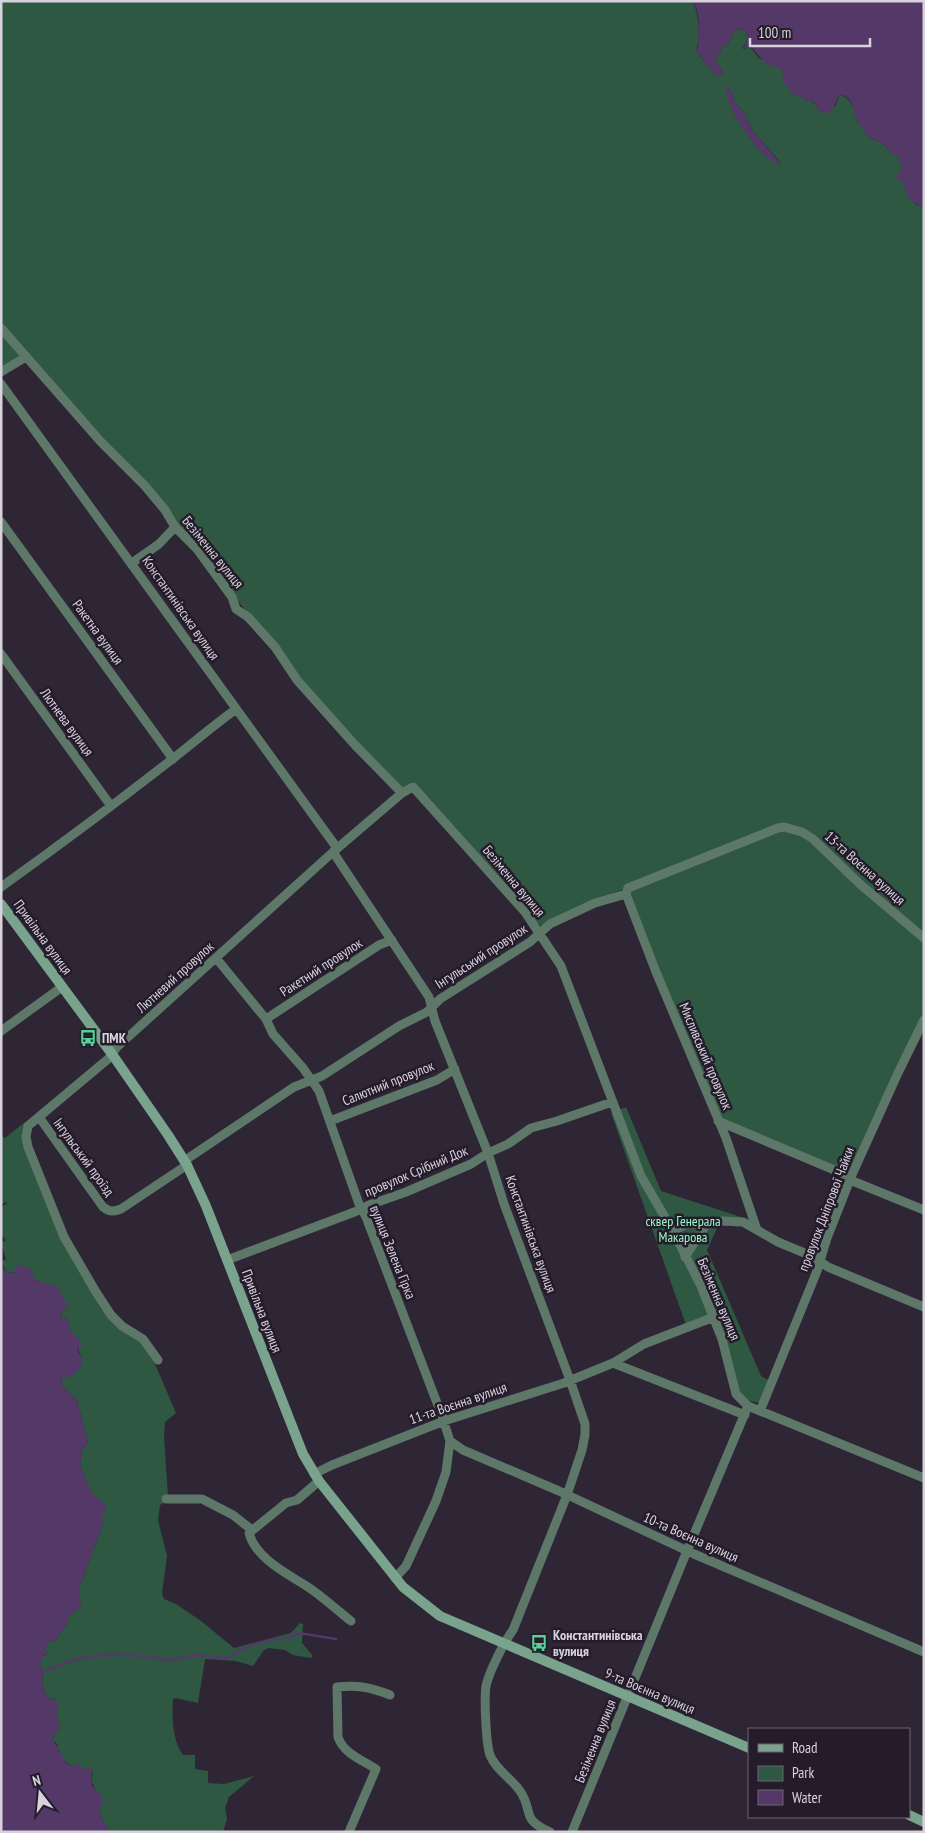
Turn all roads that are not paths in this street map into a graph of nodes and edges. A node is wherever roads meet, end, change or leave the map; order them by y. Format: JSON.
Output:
{"nodes":[{"id":1,"x":1,"y":328,"type":"edge"},
{"id":2,"x":26,"y":357,"type":"junction"},
{"id":3,"x":1,"y":372,"type":"edge"},
{"id":4,"x":1,"y":384,"type":"edge"},
{"id":5,"x":1,"y":522,"type":"edge"},
{"id":6,"x":175,"y":528,"type":"junction"},
{"id":7,"x":132,"y":563,"type":"junction"},
{"id":8,"x":1,"y":654,"type":"edge"},
{"id":9,"x":235,"y":710,"type":"junction"},
{"id":10,"x":173,"y":759,"type":"junction"},
{"id":11,"x":413,"y":787,"type":"joint"},
{"id":12,"x":402,"y":793,"type":"junction"},
{"id":13,"x":111,"y":806,"type":"junction"},
{"id":14,"x":784,"y":827,"type":"joint"},
{"id":15,"x":335,"y":850,"type":"junction"},
{"id":16,"x":1,"y":887,"type":"edge"},
{"id":17,"x":626,"y":894,"type":"junction"},
{"id":18,"x":1,"y":904,"type":"edge"},
{"id":19,"x":538,"y":934,"type":"junction"},
{"id":20,"x":924,"y":938,"type":"edge"},
{"id":21,"x":392,"y":940,"type":"junction"},
{"id":22,"x":216,"y":958,"type":"junction"},
{"id":23,"x":62,"y":987,"type":"junction"},
{"id":24,"x":432,"y":1005,"type":"junction"},
{"id":25,"x":266,"y":1019,"type":"junction"},
{"id":26,"x":924,"y":1020,"type":"edge"},
{"id":27,"x":1,"y":1031,"type":"edge"},
{"id":28,"x":112,"y":1054,"type":"junction"},
{"id":29,"x":455,"y":1069,"type":"junction"},
{"id":30,"x":311,"y":1080,"type":"junction"},
{"id":31,"x":612,"y":1102,"type":"junction"},
{"id":32,"x":39,"y":1117,"type":"junction"},
{"id":33,"x":330,"y":1121,"type":"junction"},
{"id":34,"x":718,"y":1122,"type":"junction"},
{"id":35,"x":488,"y":1153,"type":"junction"},
{"id":36,"x":186,"y":1163,"type":"junction"},
{"id":37,"x":851,"y":1179,"type":"junction"},
{"id":38,"x":362,"y":1209,"type":"junction"},
{"id":39,"x":924,"y":1210,"type":"edge"},
{"id":40,"x":108,"y":1211,"type":"joint"},
{"id":41,"x":706,"y":1225,"type":"junction"},
{"id":42,"x":757,"y":1230,"type":"junction"},
{"id":43,"x":673,"y":1232,"type":"junction"},
{"id":44,"x":685,"y":1257,"type":"junction"},
{"id":45,"x":227,"y":1260,"type":"junction"},
{"id":46,"x":820,"y":1261,"type":"junction"},
{"id":47,"x":924,"y":1307,"type":"edge"},
{"id":48,"x":714,"y":1317,"type":"junction"},
{"id":49,"x":158,"y":1360,"type":"dead end"},
{"id":50,"x":613,"y":1363,"type":"junction"},
{"id":51,"x":570,"y":1380,"type":"junction"},
{"id":52,"x":747,"y":1410,"type":"junction"},
{"id":53,"x":760,"y":1410,"type":"junction"},
{"id":54,"x":444,"y":1421,"type":"junction"},
{"id":55,"x":450,"y":1441,"type":"junction"},
{"id":56,"x":316,"y":1478,"type":"junction"},
{"id":57,"x":924,"y":1478,"type":"edge"},
{"id":58,"x":567,"y":1495,"type":"junction"},
{"id":59,"x":166,"y":1499,"type":"dead end"},
{"id":60,"x":252,"y":1530,"type":"junction"},
{"id":61,"x":687,"y":1551,"type":"junction"},
{"id":62,"x":395,"y":1578,"type":"junction"},
{"id":63,"x":351,"y":1621,"type":"dead end"},
{"id":64,"x":458,"y":1624,"type":"joint"},
{"id":65,"x":504,"y":1643,"type":"junction"},
{"id":66,"x":924,"y":1652,"type":"edge"},
{"id":67,"x":390,"y":1695,"type":"dead end"},
{"id":68,"x":628,"y":1696,"type":"junction"},
{"id":69,"x":748,"y":1748,"type":"edge"},
{"id":70,"x":910,"y":1815,"type":"edge"},
{"id":71,"x":924,"y":1822,"type":"edge"},
{"id":72,"x":349,"y":1832,"type":"edge"},
{"id":73,"x":550,"y":1832,"type":"edge"},
{"id":74,"x":572,"y":1832,"type":"edge"}],
"edges":[{"from":1,"to":2,"type":"street","name":"Безіменна вулиця"},
{"from":2,"to":3,"type":"street"},
{"from":2,"to":6,"type":"street","name":"Безіменна вулиця"},
{"from":4,"to":7,"type":"street","name":"Константинівська вулиця"},
{"from":5,"to":10,"type":"street","name":"Ракетна вулиця"},
{"from":6,"to":7,"type":"street"},
{"from":6,"to":12,"type":"street","name":"Безіменна вулиця"},
{"from":7,"to":9,"type":"street","name":"Константинівська вулиця"},
{"from":8,"to":13,"type":"street","name":"Лютнева вулиця"},
{"from":9,"to":10,"type":"street"},
{"from":9,"to":15,"type":"street","name":"Константинівська вулиця"},
{"from":10,"to":13,"type":"street"},
{"from":11,"to":12,"type":"street","name":"Лютневий провулок"},
{"from":11,"to":19,"type":"street","name":"Безіменна вулиця"},
{"from":12,"to":15,"type":"street","name":"Лютневий провулок"},
{"from":13,"to":16,"type":"street"},
{"from":14,"to":17,"type":"street","name":"Інгульський провулок"},
{"from":14,"to":20,"type":"street","name":"13-та Воєнна вулиця"},
{"from":15,"to":21,"type":"street","name":"Константинівська вулиця"},
{"from":15,"to":22,"type":"street","name":"Лютневий провулок"},
{"from":17,"to":19,"type":"street","name":"Інгульський провулок"},
{"from":17,"to":34,"type":"street","name":"Мисливський провулок"},
{"from":18,"to":23,"type":"street","name":"Привільна вулиця"},
{"from":19,"to":24,"type":"street","name":"Інгульський провулок"},
{"from":19,"to":31,"type":"street","name":"Безіменна вулиця"},
{"from":21,"to":24,"type":"street","name":"Константинівська вулиця"},
{"from":21,"to":25,"type":"street","name":"Ракетний провулок"},
{"from":22,"to":25,"type":"street","name":"вулиця Зелена Гірка"},
{"from":22,"to":28,"type":"street","name":"Лютневий провулок"},
{"from":23,"to":27,"type":"street","name":"Привільна вулиця"},
{"from":23,"to":28,"type":"street","name":"Привільна вулиця"},
{"from":24,"to":29,"type":"street","name":"Константинівська вулиця"},
{"from":24,"to":30,"type":"street","name":"Інгульський провулок"},
{"from":25,"to":30,"type":"street","name":"вулиця Зелена Гірка"},
{"from":26,"to":37,"type":"street","name":"провулок Дніпрової Чайки"},
{"from":28,"to":32,"type":"street","name":"Лютневий провулок"},
{"from":28,"to":36,"type":"street","name":"Привільна вулиця"},
{"from":29,"to":33,"type":"street","name":"Салютний провулок"},
{"from":29,"to":35,"type":"street","name":"Константинівська вулиця"},
{"from":30,"to":33,"type":"street","name":"вулиця Зелена Гірка"},
{"from":30,"to":36,"type":"street","name":"Інгульський провулок"},
{"from":31,"to":35,"type":"street","name":"провулок Срібний Док"},
{"from":31,"to":43,"type":"street","name":"Безіменна вулиця"},
{"from":32,"to":40,"type":"street","name":"Інгульський проїзд"},
{"from":32,"to":49,"type":"street","name":"Лютневий провулок"},
{"from":33,"to":38,"type":"street","name":"вулиця Зелена Гірка"},
{"from":34,"to":37,"type":"street"},
{"from":34,"to":42,"type":"street","name":"Мисливський провулок"},
{"from":35,"to":38,"type":"street","name":"провулок Срібний Док"},
{"from":35,"to":51,"type":"street","name":"Константинівська вулиця"},
{"from":36,"to":40,"type":"street","name":"Інгульський провулок"},
{"from":36,"to":45,"type":"street","name":"Привільна вулиця"},
{"from":37,"to":39,"type":"street"},
{"from":37,"to":46,"type":"street","name":"провулок Дніпрової Чайки"},
{"from":38,"to":45,"type":"street","name":"провулок Срібний Док"},
{"from":38,"to":54,"type":"street","name":"вулиця Зелена Гірка"},
{"from":41,"to":42,"type":"street"},
{"from":41,"to":43,"type":"street"},
{"from":41,"to":44,"type":"street"},
{"from":42,"to":46,"type":"street"},
{"from":43,"to":44,"type":"street","name":"Безіменна вулиця"},
{"from":44,"to":48,"type":"street","name":"Безіменна вулиця"},
{"from":45,"to":56,"type":"street","name":"Привільна вулиця"},
{"from":46,"to":47,"type":"street"},
{"from":46,"to":53,"type":"street","name":"провулок Дніпрової Чайки"},
{"from":48,"to":50,"type":"street","name":"11-та Воєнна вулиця"},
{"from":48,"to":52,"type":"street","name":"Безіменна вулиця"},
{"from":50,"to":51,"type":"street","name":"11-та Воєнна вулиця"},
{"from":50,"to":52,"type":"street"},
{"from":51,"to":54,"type":"street","name":"11-та Воєнна вулиця"},
{"from":51,"to":58,"type":"street","name":"Константинівська вулиця"},
{"from":52,"to":53,"type":"street"},
{"from":52,"to":61,"type":"street","name":"Безіменна вулиця"},
{"from":53,"to":57,"type":"street"},
{"from":54,"to":55,"type":"street","name":"вулиця Зелена Гірка"},
{"from":54,"to":56,"type":"street","name":"11-та Воєнна вулиця"},
{"from":55,"to":58,"type":"street","name":"10-та Воєнна вулиця"},
{"from":55,"to":62,"type":"street","name":"вулиця Зелена Гірка"},
{"from":56,"to":60,"type":"street","name":"11-та Воєнна вулиця"},
{"from":56,"to":62,"type":"street","name":"Привільна вулиця"},
{"from":58,"to":61,"type":"street","name":"10-та Воєнна вулиця"},
{"from":58,"to":65,"type":"street","name":"Константинівська вулиця"},
{"from":59,"to":60,"type":"street"},
{"from":60,"to":63,"type":"street"},
{"from":61,"to":66,"type":"street","name":"10-та Воєнна вулиця"},
{"from":61,"to":68,"type":"street","name":"Безіменна вулиця"},
{"from":62,"to":64,"type":"street","name":"Привільна вулиця"},
{"from":64,"to":65,"type":"street","name":"9-та Воєнна вулиця"},
{"from":65,"to":68,"type":"street","name":"9-та Воєнна вулиця"},
{"from":65,"to":73,"type":"street","name":"Константинівська вулиця"},
{"from":67,"to":72,"type":"street"},
{"from":68,"to":69,"type":"street","name":"9-та Воєнна вулиця"},
{"from":68,"to":74,"type":"street","name":"Безіменна вулиця"},
{"from":70,"to":71,"type":"street"}]}
